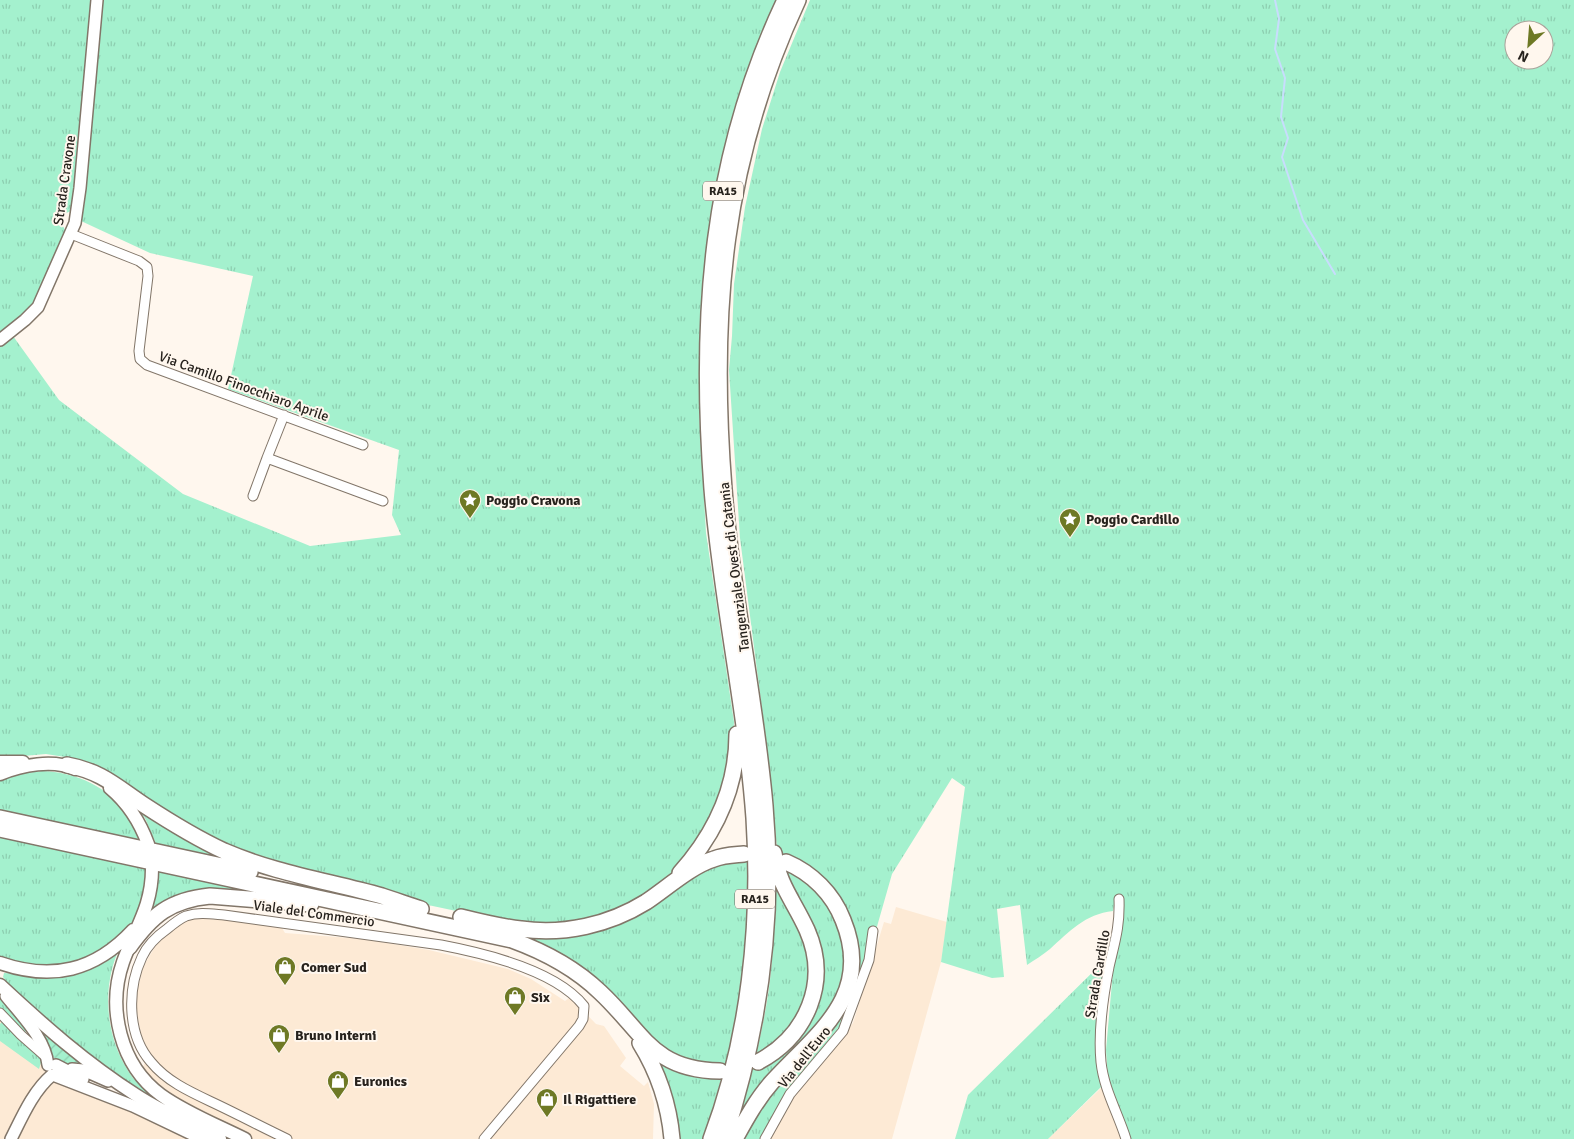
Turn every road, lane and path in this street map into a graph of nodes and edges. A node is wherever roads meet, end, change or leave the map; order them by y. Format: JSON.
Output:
{"nodes":[{"id":1,"x":97,"y":0,"type":"edge"},
{"id":2,"x":785,"y":0,"type":"edge"},
{"id":3,"x":798,"y":0,"type":"edge"},
{"id":4,"x":71,"y":234,"type":"junction"},
{"id":5,"x":0,"y":340,"type":"edge"},
{"id":6,"x":284,"y":416,"type":"junction"},
{"id":7,"x":363,"y":445,"type":"dead end"},
{"id":8,"x":267,"y":458,"type":"junction"},
{"id":9,"x":253,"y":496,"type":"dead end"},
{"id":10,"x":383,"y":501,"type":"dead end"},
{"id":11,"x":740,"y":660,"type":"junction"},
{"id":12,"x":0,"y":762,"type":"edge"},
{"id":13,"x":48,"y":764,"type":"junction"},
{"id":14,"x":67,"y":765,"type":"junction"},
{"id":15,"x":0,"y":774,"type":"edge"},
{"id":16,"x":0,"y":818,"type":"edge"},
{"id":17,"x":0,"y":830,"type":"edge"},
{"id":18,"x":148,"y":844,"type":"dead end"},
{"id":19,"x":744,"y":854,"type":"dead end"},
{"id":20,"x":786,"y":862,"type":"dead end"},
{"id":21,"x":152,"y":869,"type":"dead end"},
{"id":22,"x":663,"y":891,"type":"junction"},
{"id":23,"x":1119,"y":899,"type":"dead end"},
{"id":24,"x":421,"y":909,"type":"junction"},
{"id":25,"x":140,"y":923,"type":"junction"},
{"id":26,"x":436,"y":923,"type":"junction"},
{"id":27,"x":874,"y":931,"type":"dead end"},
{"id":28,"x":129,"y":947,"type":"junction"},
{"id":29,"x":0,"y":963,"type":"edge"},
{"id":30,"x":0,"y":987,"type":"edge"},
{"id":31,"x":0,"y":1013,"type":"edge"},
{"id":32,"x":627,"y":1020,"type":"junction"},
{"id":33,"x":30,"y":1026,"type":"junction"},
{"id":34,"x":21,"y":1035,"type":"junction"},
{"id":35,"x":758,"y":1062,"type":"dead end"},
{"id":36,"x":56,"y":1068,"type":"junction"},
{"id":37,"x":720,"y":1071,"type":"dead end"},
{"id":38,"x":134,"y":1100,"type":"junction"},
{"id":39,"x":11,"y":1139,"type":"edge"},
{"id":40,"x":202,"y":1139,"type":"edge"},
{"id":41,"x":220,"y":1139,"type":"edge"},
{"id":42,"x":245,"y":1139,"type":"edge"},
{"id":43,"x":287,"y":1139,"type":"edge"},
{"id":44,"x":484,"y":1139,"type":"edge"},
{"id":45,"x":672,"y":1139,"type":"edge"},
{"id":46,"x":711,"y":1139,"type":"edge"},
{"id":47,"x":724,"y":1139,"type":"edge"},
{"id":48,"x":734,"y":1139,"type":"edge"},
{"id":49,"x":765,"y":1139,"type":"edge"},
{"id":50,"x":1126,"y":1139,"type":"edge"}],
"edges":[{"from":1,"to":4,"type":"street","name":"Strada Cravone"},
{"from":2,"to":11,"type":"highway","name":"Tangenziale Ovest di Catania","number":"RA15"},
{"from":3,"to":11,"type":"highway","name":"Tangenziale Ovest di Catania","number":"RA15"},
{"from":4,"to":5,"type":"street","name":"Strada Cravone"},
{"from":4,"to":6,"type":"street","name":"Via Camillo Finocchiaro Aprile"},
{"from":6,"to":7,"type":"street","name":"Via Camillo Finocchiaro Aprile"},
{"from":6,"to":8,"type":"street"},
{"from":8,"to":9,"type":"street"},
{"from":8,"to":10,"type":"street"},
{"from":11,"to":22,"type":"highway"},
{"from":11,"to":35,"type":"highway"},
{"from":11,"to":46,"type":"highway","name":"Tangenziale Ovest di Catania","number":"RA15"},
{"from":11,"to":47,"type":"highway","name":"Tangenziale Ovest di Catania","number":"RA15"},
{"from":12,"to":13,"type":"main road"},
{"from":13,"to":14,"type":"main road"},
{"from":13,"to":15,"type":"main road"},
{"from":14,"to":18,"type":"main road"},
{"from":14,"to":24,"type":"highway"},
{"from":16,"to":24,"type":"highway"},
{"from":17,"to":26,"type":"highway"},
{"from":19,"to":22,"type":"highway"},
{"from":20,"to":48,"type":"highway"},
{"from":21,"to":25,"type":"main road"},
{"from":22,"to":24,"type":"highway"},
{"from":23,"to":50,"type":"street","name":"Strada Cardillo"},
{"from":25,"to":28,"type":"main road"},
{"from":25,"to":29,"type":"main road"},
{"from":26,"to":28,"type":"highway"},
{"from":26,"to":32,"type":"highway"},
{"from":27,"to":49,"type":"street","name":"Via dell'Euro"},
{"from":28,"to":42,"type":"main road"},
{"from":30,"to":33,"type":"street"},
{"from":30,"to":38,"type":"main road"},
{"from":31,"to":34,"type":"street"},
{"from":32,"to":37,"type":"highway"},
{"from":32,"to":45,"type":"highway"},
{"from":33,"to":34,"type":"street"},
{"from":33,"to":36,"type":"street"},
{"from":34,"to":36,"type":"street"},
{"from":36,"to":38,"type":"street"},
{"from":36,"to":38,"type":"street"},
{"from":36,"to":39,"type":"street"},
{"from":38,"to":40,"type":"street"},
{"from":38,"to":41,"type":"main road"},
{"from":43,"to":44,"type":"street","name":"Viale del Commercio"}]}
